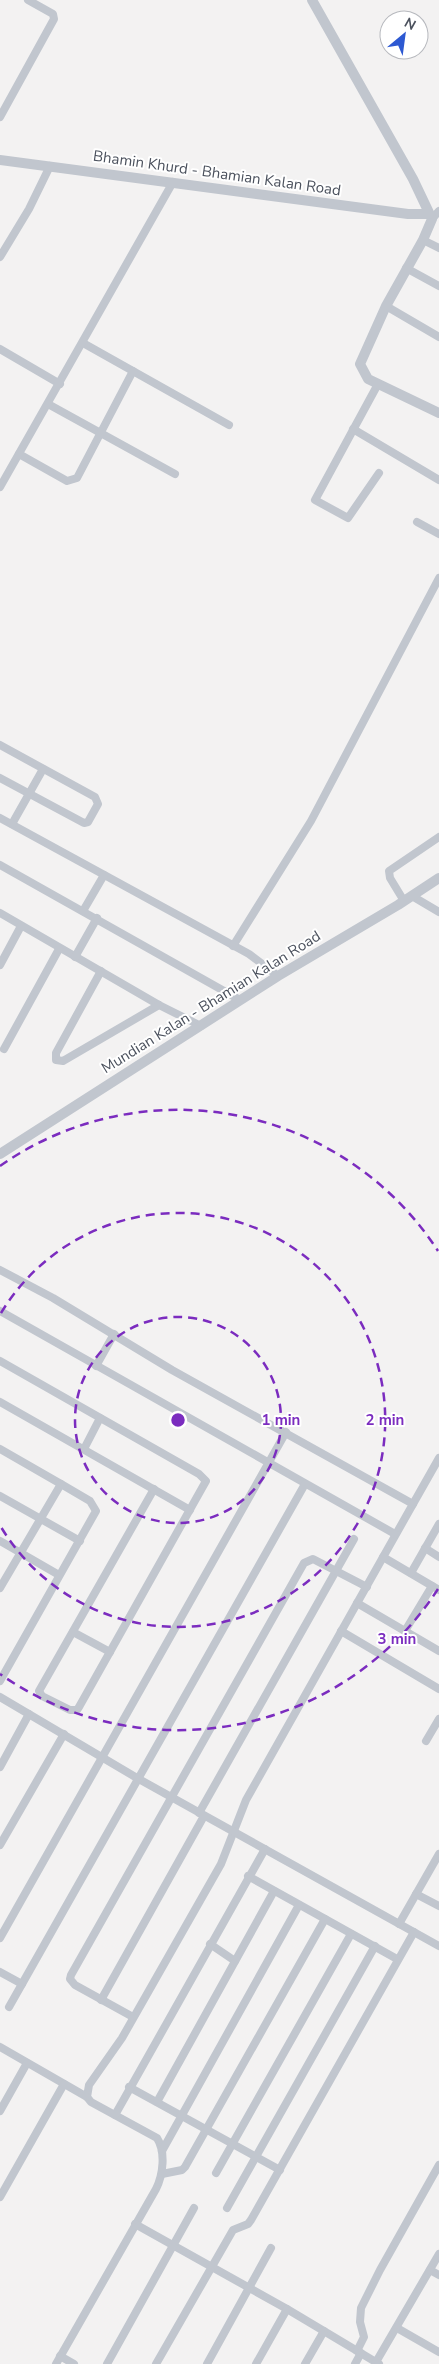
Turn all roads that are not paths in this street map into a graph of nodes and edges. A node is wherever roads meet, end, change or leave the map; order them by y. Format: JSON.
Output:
{"nodes":[{"id":1,"x":28,"y":0,"type":"edge"},
{"id":2,"x":312,"y":0,"type":"edge"},
{"id":3,"x":45,"y":4,"type":"edge"},
{"id":4,"x":0,"y":117,"type":"edge"},
{"id":5,"x":1,"y":163,"type":"edge"},
{"id":6,"x":50,"y":166,"type":"junction"},
{"id":7,"x":173,"y":182,"type":"junction"},
{"id":8,"x":433,"y":215,"type":"edge"},
{"id":9,"x":423,"y":240,"type":"junction"},
{"id":10,"x":439,"y":248,"type":"edge"},
{"id":11,"x":0,"y":257,"type":"edge"},
{"id":12,"x":406,"y":268,"type":"junction"},
{"id":13,"x":439,"y":286,"type":"edge"},
{"id":14,"x":386,"y":306,"type":"junction"},
{"id":15,"x":439,"y":336,"type":"edge"},
{"id":16,"x":83,"y":343,"type":"junction"},
{"id":17,"x":0,"y":349,"type":"edge"},
{"id":18,"x":133,"y":371,"type":"junction"},
{"id":19,"x":60,"y":384,"type":"junction"},
{"id":20,"x":378,"y":384,"type":"junction"},
{"id":21,"x":48,"y":404,"type":"junction"},
{"id":22,"x":439,"y":413,"type":"edge"},
{"id":23,"x":229,"y":425,"type":"dead end"},
{"id":24,"x":353,"y":429,"type":"junction"},
{"id":25,"x":101,"y":433,"type":"junction"},
{"id":26,"x":19,"y":454,"type":"junction"},
{"id":27,"x":379,"y":473,"type":"dead end"},
{"id":28,"x":175,"y":474,"type":"dead end"},
{"id":29,"x":439,"y":480,"type":"edge"},
{"id":30,"x":0,"y":487,"type":"edge"},
{"id":31,"x":418,"y":522,"type":"dead end"},
{"id":32,"x":439,"y":534,"type":"edge"},
{"id":33,"x":439,"y":578,"type":"edge"},
{"id":34,"x":0,"y":745,"type":"edge"},
{"id":35,"x":43,"y":769,"type":"junction"},
{"id":36,"x":0,"y":778,"type":"edge"},
{"id":37,"x":28,"y":794,"type":"junction"},
{"id":38,"x":0,"y":818,"type":"edge"},
{"id":39,"x":12,"y":824,"type":"junction"},
{"id":40,"x":439,"y":837,"type":"edge"},
{"id":41,"x":0,"y":864,"type":"edge"},
{"id":42,"x":104,"y":875,"type":"junction"},
{"id":43,"x":439,"y":878,"type":"edge"},
{"id":44,"x":408,"y":898,"type":"junction"},
{"id":45,"x":83,"y":910,"type":"junction"},
{"id":46,"x":439,"y":912,"type":"edge"},
{"id":47,"x":0,"y":913,"type":"edge"},
{"id":48,"x":97,"y":918,"type":"junction"},
{"id":49,"x":21,"y":926,"type":"junction"},
{"id":50,"x":233,"y":946,"type":"junction"},
{"id":51,"x":59,"y":949,"type":"junction"},
{"id":52,"x":74,"y":957,"type":"junction"},
{"id":53,"x":0,"y":965,"type":"edge"},
{"id":54,"x":101,"y":971,"type":"junction"},
{"id":55,"x":278,"y":976,"type":"junction"},
{"id":56,"x":240,"y":1000,"type":"junction"},
{"id":57,"x":159,"y":1005,"type":"junction"},
{"id":58,"x":201,"y":1026,"type":"junction"},
{"id":59,"x":4,"y":1049,"type":"dead end"},
{"id":60,"x":0,"y":1154,"type":"edge"},
{"id":61,"x":0,"y":1270,"type":"edge"},
{"id":62,"x":0,"y":1311,"type":"edge"},
{"id":63,"x":114,"y":1334,"type":"junction"},
{"id":64,"x":0,"y":1361,"type":"edge"},
{"id":65,"x":96,"y":1366,"type":"junction"},
{"id":66,"x":0,"y":1402,"type":"edge"},
{"id":67,"x":100,"y":1418,"type":"junction"},
{"id":68,"x":286,"y":1432,"type":"junction"},
{"id":69,"x":0,"y":1449,"type":"edge"},
{"id":70,"x":84,"y":1449,"type":"junction"},
{"id":71,"x":439,"y":1458,"type":"edge"},
{"id":72,"x":268,"y":1464,"type":"junction"},
{"id":73,"x":61,"y":1484,"type":"junction"},
{"id":74,"x":305,"y":1484,"type":"junction"},
{"id":75,"x":154,"y":1489,"type":"junction"},
{"id":76,"x":0,"y":1496,"type":"edge"},
{"id":77,"x":413,"y":1504,"type":"junction"},
{"id":78,"x":190,"y":1510,"type":"junction"},
{"id":79,"x":41,"y":1519,"type":"junction"},
{"id":80,"x":439,"y":1524,"type":"edge"},
{"id":81,"x":396,"y":1534,"type":"junction"},
{"id":82,"x":354,"y":1539,"type":"dead end"},
{"id":83,"x":0,"y":1541,"type":"edge"},
{"id":84,"x":80,"y":1541,"type":"junction"},
{"id":85,"x":425,"y":1548,"type":"junction"},
{"id":86,"x":21,"y":1553,"type":"junction"},
{"id":87,"x":439,"y":1557,"type":"edge"},
{"id":88,"x":383,"y":1558,"type":"junction"},
{"id":89,"x":335,"y":1571,"type":"junction"},
{"id":90,"x":411,"y":1573,"type":"junction"},
{"id":91,"x":60,"y":1575,"type":"junction"},
{"id":92,"x":0,"y":1588,"type":"edge"},
{"id":93,"x":367,"y":1588,"type":"junction"},
{"id":94,"x":436,"y":1588,"type":"edge"},
{"id":95,"x":358,"y":1603,"type":"junction"},
{"id":96,"x":341,"y":1631,"type":"junction"},
{"id":97,"x":405,"y":1631,"type":"junction"},
{"id":98,"x":73,"y":1632,"type":"junction"},
{"id":99,"x":439,"y":1650,"type":"edge"},
{"id":100,"x":110,"y":1652,"type":"junction"},
{"id":101,"x":0,"y":1681,"type":"edge"},
{"id":102,"x":439,"y":1689,"type":"edge"},
{"id":103,"x":0,"y":1697,"type":"edge"},
{"id":104,"x":29,"y":1714,"type":"junction"},
{"id":105,"x":439,"y":1719,"type":"edge"},
{"id":106,"x":64,"y":1734,"type":"junction"},
{"id":107,"x":426,"y":1741,"type":"dead end"},
{"id":108,"x":102,"y":1757,"type":"junction"},
{"id":109,"x":0,"y":1767,"type":"edge"},
{"id":110,"x":137,"y":1778,"type":"junction"},
{"id":111,"x":170,"y":1797,"type":"junction"},
{"id":112,"x":202,"y":1814,"type":"junction"},
{"id":113,"x":233,"y":1831,"type":"junction"},
{"id":114,"x":0,"y":1845,"type":"edge"},
{"id":115,"x":264,"y":1849,"type":"junction"},
{"id":116,"x":439,"y":1854,"type":"edge"},
{"id":117,"x":248,"y":1876,"type":"junction"},
{"id":118,"x":274,"y":1891,"type":"junction"},
{"id":119,"x":416,"y":1894,"type":"junction"},
{"id":120,"x":300,"y":1906,"type":"junction"},
{"id":121,"x":439,"y":1906,"type":"edge"},
{"id":122,"x":325,"y":1919,"type":"junction"},
{"id":123,"x":399,"y":1924,"type":"junction"},
{"id":124,"x":414,"y":1932,"type":"junction"},
{"id":125,"x":351,"y":1934,"type":"junction"},
{"id":126,"x":0,"y":1938,"type":"edge"},
{"id":127,"x":210,"y":1944,"type":"junction"},
{"id":128,"x":375,"y":1946,"type":"junction"},
{"id":129,"x":439,"y":1946,"type":"edge"},
{"id":130,"x":397,"y":1959,"type":"junction"},
{"id":131,"x":235,"y":1961,"type":"junction"},
{"id":132,"x":0,"y":1972,"type":"edge"},
{"id":133,"x":22,"y":1984,"type":"junction"},
{"id":134,"x":101,"y":2000,"type":"junction"},
{"id":135,"x":9,"y":2007,"type":"dead end"},
{"id":136,"x":133,"y":2017,"type":"junction"},
{"id":137,"x":0,"y":2047,"type":"edge"},
{"id":138,"x":27,"y":2063,"type":"junction"},
{"id":139,"x":64,"y":2084,"type":"junction"},
{"id":140,"x":129,"y":2087,"type":"junction"},
{"id":141,"x":87,"y":2097,"type":"junction"},
{"id":142,"x":157,"y":2102,"type":"junction"},
{"id":143,"x":0,"y":2111,"type":"edge"},
{"id":144,"x":114,"y":2115,"type":"junction"},
{"id":145,"x":182,"y":2116,"type":"junction"},
{"id":146,"x":207,"y":2130,"type":"junction"},
{"id":147,"x":232,"y":2145,"type":"junction"},
{"id":148,"x":162,"y":2151,"type":"junction"},
{"id":149,"x":255,"y":2157,"type":"junction"},
{"id":150,"x":439,"y":2165,"type":"edge"},
{"id":151,"x":280,"y":2170,"type":"junction"},
{"id":152,"x":216,"y":2173,"type":"dead end"},
{"id":153,"x":162,"y":2174,"type":"junction"},
{"id":154,"x":0,"y":2197,"type":"edge"},
{"id":155,"x":194,"y":2208,"type":"dead end"},
{"id":156,"x":227,"y":2208,"type":"dead end"},
{"id":157,"x":135,"y":2224,"type":"junction"},
{"id":158,"x":173,"y":2246,"type":"junction"},
{"id":159,"x":271,"y":2248,"type":"dead end"},
{"id":160,"x":439,"y":2254,"type":"edge"},
{"id":161,"x":211,"y":2267,"type":"junction"},
{"id":162,"x":430,"y":2270,"type":"junction"},
{"id":163,"x":439,"y":2275,"type":"edge"},
{"id":164,"x":249,"y":2287,"type":"junction"},
{"id":165,"x":287,"y":2309,"type":"junction"},
{"id":166,"x":397,"y":2328,"type":"junction"},
{"id":167,"x":324,"y":2331,"type":"junction"},
{"id":168,"x":438,"y":2350,"type":"edge"},
{"id":169,"x":359,"y":2352,"type":"junction"},
{"id":170,"x":60,"y":2356,"type":"junction"},
{"id":171,"x":378,"y":2363,"type":"edge"},
{"id":172,"x":56,"y":2364,"type":"edge"},
{"id":173,"x":74,"y":2364,"type":"edge"},
{"id":174,"x":107,"y":2364,"type":"edge"},
{"id":175,"x":156,"y":2364,"type":"edge"},
{"id":176,"x":207,"y":2364,"type":"edge"},
{"id":177,"x":256,"y":2364,"type":"edge"},
{"id":178,"x":305,"y":2364,"type":"edge"},
{"id":179,"x":355,"y":2364,"type":"edge"}],
"edges":[{"from":1,"to":3,"type":"street"},
{"from":2,"to":8,"type":"street"},
{"from":3,"to":4,"type":"street"},
{"from":5,"to":6,"type":"street","name":"Bhamin Khurd - Bhamian Kalan Road"},
{"from":6,"to":7,"type":"street","name":"Bhamin Khurd - Bhamian Kalan Road"},
{"from":6,"to":11,"type":"street"},
{"from":7,"to":8,"type":"street","name":"Bhamin Khurd - Bhamian Kalan Road"},
{"from":7,"to":16,"type":"street"},
{"from":8,"to":9,"type":"street"},
{"from":9,"to":10,"type":"street"},
{"from":9,"to":12,"type":"street"},
{"from":12,"to":13,"type":"street"},
{"from":12,"to":14,"type":"street"},
{"from":14,"to":15,"type":"street"},
{"from":14,"to":20,"type":"street"},
{"from":16,"to":18,"type":"street"},
{"from":16,"to":19,"type":"street"},
{"from":17,"to":19,"type":"street"},
{"from":18,"to":23,"type":"street"},
{"from":18,"to":25,"type":"street"},
{"from":19,"to":21,"type":"street"},
{"from":20,"to":22,"type":"street"},
{"from":20,"to":24,"type":"street"},
{"from":21,"to":25,"type":"street"},
{"from":21,"to":26,"type":"street"},
{"from":24,"to":27,"type":"street"},
{"from":24,"to":29,"type":"street"},
{"from":25,"to":26,"type":"street"},
{"from":25,"to":28,"type":"street"},
{"from":26,"to":30,"type":"street"},
{"from":31,"to":32,"type":"street"},
{"from":33,"to":50,"type":"street"},
{"from":34,"to":35,"type":"street"},
{"from":35,"to":37,"type":"street"},
{"from":35,"to":37,"type":"street"},
{"from":36,"to":37,"type":"street"},
{"from":37,"to":39,"type":"street"},
{"from":38,"to":39,"type":"street"},
{"from":39,"to":42,"type":"street"},
{"from":40,"to":44,"type":"street"},
{"from":41,"to":45,"type":"street"},
{"from":42,"to":45,"type":"street"},
{"from":42,"to":50,"type":"street"},
{"from":43,"to":44,"type":"street","name":"Mundian Kalan - Bhamian Kalan Road"},
{"from":44,"to":46,"type":"street"},
{"from":44,"to":55,"type":"street","name":"Mundian Kalan - Bhamian Kalan Road"},
{"from":45,"to":48,"type":"street"},
{"from":47,"to":49,"type":"street"},
{"from":48,"to":52,"type":"street"},
{"from":48,"to":56,"type":"street"},
{"from":49,"to":51,"type":"street"},
{"from":49,"to":53,"type":"street"},
{"from":50,"to":55,"type":"street"},
{"from":51,"to":52,"type":"street"},
{"from":51,"to":59,"type":"street"},
{"from":52,"to":54,"type":"street"},
{"from":54,"to":57,"type":"street"},
{"from":54,"to":57,"type":"street"},
{"from":55,"to":56,"type":"street","name":"Mundian Kalan - Bhamian Kalan Road"},
{"from":56,"to":58,"type":"street","name":"Mundian Kalan - Bhamian Kalan Road"},
{"from":57,"to":58,"type":"street"},
{"from":58,"to":60,"type":"street","name":"Mundian Kalan - Bhamian Kalan Road"},
{"from":61,"to":63,"type":"street"},
{"from":62,"to":65,"type":"street"},
{"from":63,"to":65,"type":"street"},
{"from":63,"to":68,"type":"street"},
{"from":64,"to":67,"type":"street"},
{"from":65,"to":72,"type":"street"},
{"from":66,"to":70,"type":"street"},
{"from":67,"to":70,"type":"street"},
{"from":67,"to":78,"type":"street"},
{"from":68,"to":72,"type":"street"},
{"from":68,"to":77,"type":"street"},
{"from":69,"to":73,"type":"street"},
{"from":70,"to":75,"type":"street"},
{"from":71,"to":77,"type":"street"},
{"from":72,"to":74,"type":"street"},
{"from":72,"to":108,"type":"street"},
{"from":73,"to":79,"type":"street"},
{"from":73,"to":84,"type":"street"},
{"from":74,"to":81,"type":"street"},
{"from":74,"to":110,"type":"street"},
{"from":75,"to":78,"type":"street"},
{"from":75,"to":98,"type":"street"},
{"from":76,"to":79,"type":"street"},
{"from":77,"to":81,"type":"street"},
{"from":78,"to":100,"type":"street"},
{"from":79,"to":84,"type":"street"},
{"from":79,"to":86,"type":"street"},
{"from":80,"to":85,"type":"street"},
{"from":81,"to":88,"type":"street"},
{"from":82,"to":89,"type":"street"},
{"from":83,"to":86,"type":"street"},
{"from":84,"to":91,"type":"street"},
{"from":85,"to":87,"type":"street"},
{"from":85,"to":90,"type":"street"},
{"from":86,"to":91,"type":"street"},
{"from":86,"to":92,"type":"street"},
{"from":88,"to":90,"type":"street"},
{"from":88,"to":93,"type":"street"},
{"from":89,"to":93,"type":"street"},
{"from":89,"to":111,"type":"street"},
{"from":89,"to":112,"type":"street"},
{"from":90,"to":94,"type":"street"},
{"from":91,"to":101,"type":"street"},
{"from":93,"to":95,"type":"street"},
{"from":94,"to":97,"type":"street"},
{"from":95,"to":96,"type":"street"},
{"from":95,"to":97,"type":"street"},
{"from":96,"to":102,"type":"street"},
{"from":96,"to":113,"type":"street"},
{"from":97,"to":99,"type":"street"},
{"from":98,"to":100,"type":"street"},
{"from":98,"to":100,"type":"street"},
{"from":103,"to":104,"type":"street"},
{"from":104,"to":106,"type":"street"},
{"from":104,"to":109,"type":"street"},
{"from":105,"to":107,"type":"street"},
{"from":106,"to":108,"type":"street"},
{"from":106,"to":114,"type":"street"},
{"from":108,"to":110,"type":"street"},
{"from":108,"to":126,"type":"street"},
{"from":110,"to":111,"type":"street"},
{"from":110,"to":133,"type":"street"},
{"from":111,"to":112,"type":"street"},
{"from":111,"to":134,"type":"street"},
{"from":112,"to":113,"type":"street"},
{"from":112,"to":134,"type":"street"},
{"from":113,"to":115,"type":"street"},
{"from":113,"to":136,"type":"street"},
{"from":115,"to":117,"type":"street"},
{"from":115,"to":123,"type":"street"},
{"from":116,"to":119,"type":"street"},
{"from":117,"to":118,"type":"street"},
{"from":117,"to":127,"type":"street"},
{"from":118,"to":120,"type":"street"},
{"from":118,"to":131,"type":"street"},
{"from":119,"to":121,"type":"street"},
{"from":119,"to":123,"type":"street"},
{"from":120,"to":122,"type":"street"},
{"from":120,"to":145,"type":"street"},
{"from":122,"to":125,"type":"street"},
{"from":122,"to":146,"type":"street"},
{"from":123,"to":124,"type":"street"},
{"from":124,"to":129,"type":"street"},
{"from":124,"to":130,"type":"street"},
{"from":125,"to":128,"type":"street"},
{"from":125,"to":147,"type":"street"},
{"from":127,"to":131,"type":"street"},
{"from":127,"to":140,"type":"street"},
{"from":128,"to":130,"type":"street"},
{"from":128,"to":149,"type":"street"},
{"from":130,"to":151,"type":"street"},
{"from":131,"to":142,"type":"street"},
{"from":132,"to":133,"type":"street"},
{"from":133,"to":135,"type":"street"},
{"from":134,"to":136,"type":"street"},
{"from":136,"to":141,"type":"street"},
{"from":137,"to":138,"type":"street"},
{"from":138,"to":139,"type":"street"},
{"from":138,"to":143,"type":"street"},
{"from":139,"to":141,"type":"street"},
{"from":139,"to":154,"type":"street"},
{"from":140,"to":142,"type":"street"},
{"from":140,"to":144,"type":"street"},
{"from":141,"to":144,"type":"street"},
{"from":142,"to":145,"type":"street"},
{"from":144,"to":148,"type":"street"},
{"from":145,"to":146,"type":"street"},
{"from":145,"to":148,"type":"street"},
{"from":146,"to":147,"type":"street"},
{"from":146,"to":153,"type":"street"},
{"from":147,"to":149,"type":"street"},
{"from":147,"to":152,"type":"street"},
{"from":148,"to":153,"type":"street"},
{"from":149,"to":151,"type":"street"},
{"from":149,"to":156,"type":"street"},
{"from":150,"to":169,"type":"street"},
{"from":151,"to":161,"type":"street"},
{"from":153,"to":157,"type":"street"},
{"from":155,"to":158,"type":"street"},
{"from":157,"to":158,"type":"street"},
{"from":157,"to":170,"type":"street"},
{"from":158,"to":161,"type":"street"},
{"from":158,"to":174,"type":"street"},
{"from":159,"to":164,"type":"street"},
{"from":160,"to":162,"type":"street"},
{"from":161,"to":164,"type":"street"},
{"from":161,"to":175,"type":"street"},
{"from":162,"to":163,"type":"street"},
{"from":162,"to":166,"type":"street"},
{"from":164,"to":165,"type":"street"},
{"from":164,"to":176,"type":"street"},
{"from":165,"to":167,"type":"street"},
{"from":165,"to":177,"type":"street"},
{"from":166,"to":168,"type":"street"},
{"from":166,"to":171,"type":"street"},
{"from":167,"to":169,"type":"street"},
{"from":167,"to":178,"type":"street"},
{"from":169,"to":171,"type":"street"},
{"from":169,"to":179,"type":"street"},
{"from":170,"to":172,"type":"street"},
{"from":170,"to":173,"type":"street"}]}
